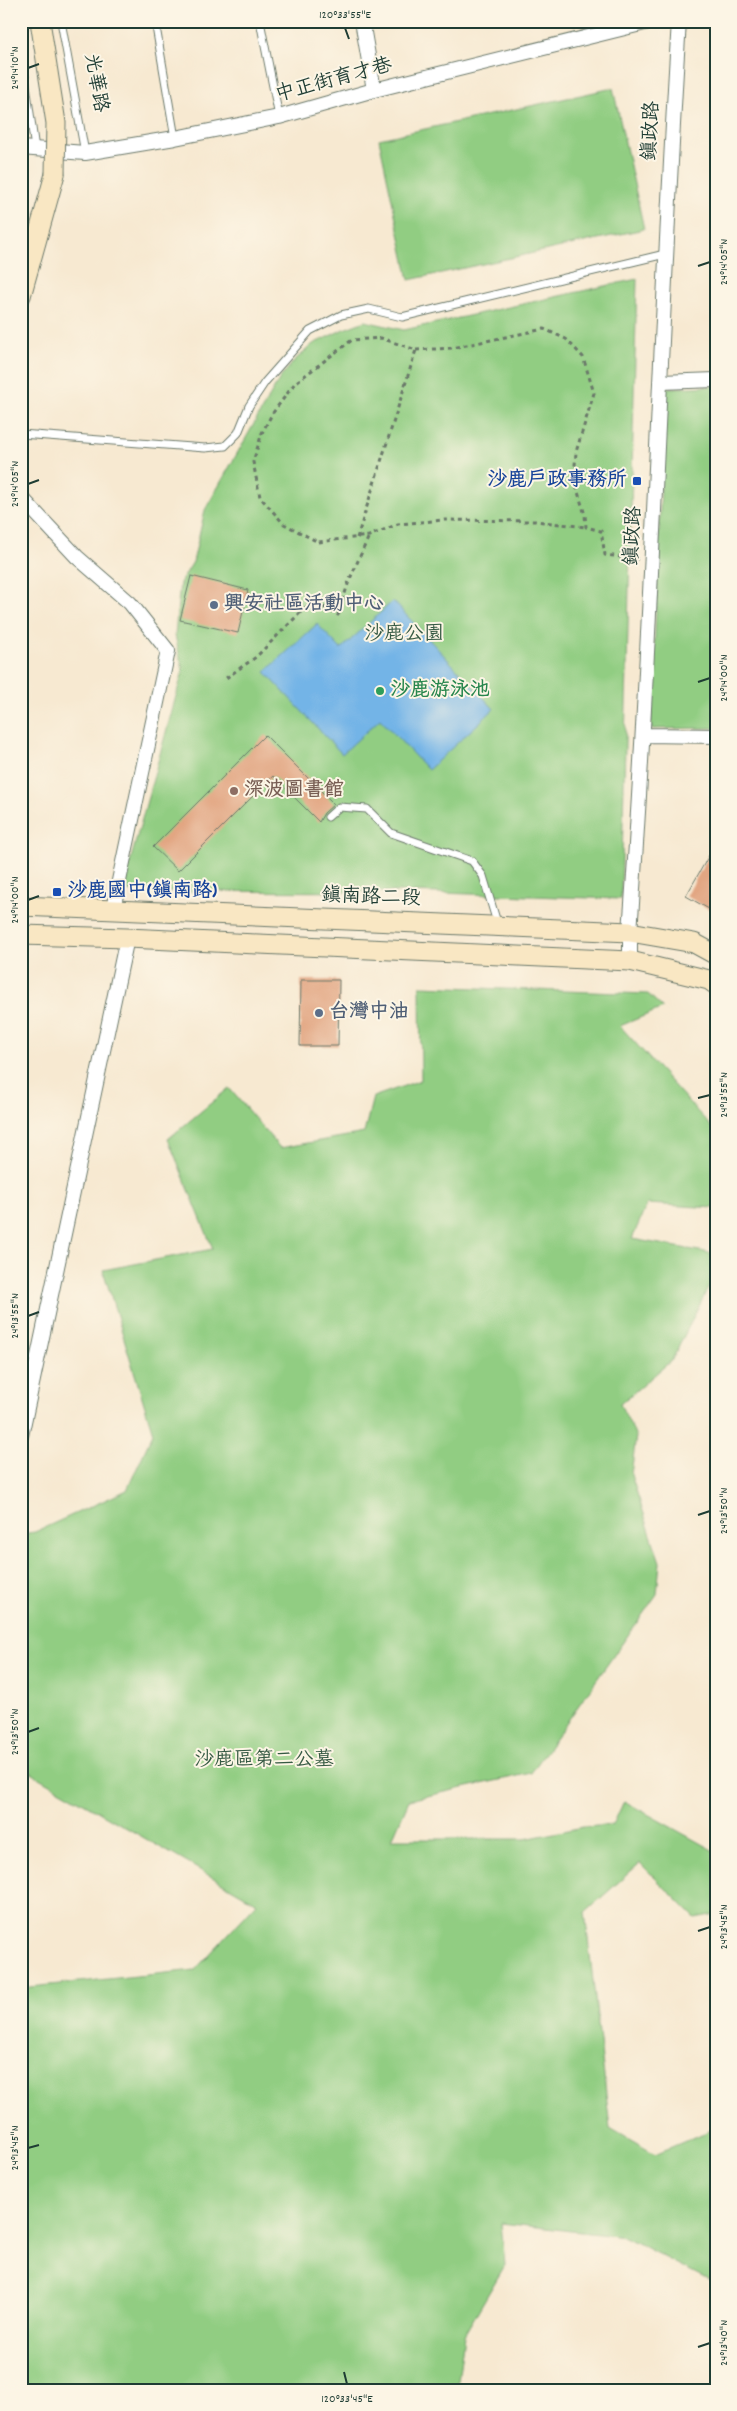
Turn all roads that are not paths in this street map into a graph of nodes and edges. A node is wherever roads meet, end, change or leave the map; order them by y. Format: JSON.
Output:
{"nodes":[{"id":1,"x":40,"y":21,"type":"edge"},
{"id":2,"x":61,"y":21,"type":"edge"},
{"id":3,"x":155,"y":21,"type":"edge"},
{"id":4,"x":260,"y":21,"type":"edge"},
{"id":5,"x":362,"y":21,"type":"edge"},
{"id":6,"x":653,"y":21,"type":"edge"},
{"id":7,"x":679,"y":21,"type":"edge"},
{"id":8,"x":21,"y":50,"type":"edge"},
{"id":9,"x":374,"y":90,"type":"junction"},
{"id":10,"x":279,"y":117,"type":"junction"},
{"id":11,"x":175,"y":138,"type":"junction"},
{"id":12,"x":28,"y":148,"type":"edge"},
{"id":13,"x":85,"y":153,"type":"junction"},
{"id":14,"x":665,"y":254,"type":"junction"},
{"id":15,"x":21,"y":296,"type":"edge"},
{"id":16,"x":716,"y":380,"type":"edge"},
{"id":17,"x":661,"y":382,"type":"junction"},
{"id":18,"x":21,"y":434,"type":"edge"},
{"id":19,"x":21,"y":498,"type":"edge"},
{"id":20,"x":644,"y":735,"type":"junction"},
{"id":21,"x":716,"y":736,"type":"edge"},
{"id":22,"x":328,"y":817,"type":"dead end"},
{"id":23,"x":21,"y":906,"type":"edge"},
{"id":24,"x":113,"y":909,"type":"junction"},
{"id":25,"x":498,"y":926,"type":"junction"},
{"id":26,"x":630,"y":932,"type":"junction"},
{"id":27,"x":21,"y":935,"type":"edge"},
{"id":28,"x":127,"y":938,"type":"junction"},
{"id":29,"x":716,"y":954,"type":"edge"},
{"id":30,"x":630,"y":962,"type":"junction"},
{"id":31,"x":716,"y":985,"type":"edge"},
{"id":32,"x":21,"y":1436,"type":"edge"}],
"edges":[{"from":1,"to":15,"type":"street","bridge":true},
{"from":2,"to":13,"type":"lane","name":"光華路"},
{"from":3,"to":11,"type":"lane"},
{"from":4,"to":10,"type":"lane"},
{"from":5,"to":9,"type":"street"},
{"from":6,"to":9,"type":"street","name":"中正街育才巷"},
{"from":7,"to":14,"type":"street","name":"鎮政路"},
{"from":8,"to":12,"type":"lane"},
{"from":9,"to":10,"type":"street","name":"中正街育才巷"},
{"from":10,"to":11,"type":"street","name":"中正街育才巷"},
{"from":11,"to":13,"type":"street","name":"中正街育才巷"},
{"from":12,"to":13,"type":"street","name":"中正街育才巷"},
{"from":14,"to":17,"type":"street","name":"鎮政路"},
{"from":14,"to":18,"type":"lane"},
{"from":16,"to":17,"type":"street"},
{"from":17,"to":20,"type":"street","name":"鎮政路"},
{"from":19,"to":24,"type":"street"},
{"from":20,"to":21,"type":"street"},
{"from":20,"to":26,"type":"street","name":"鎮政路"},
{"from":22,"to":25,"type":"lane"},
{"from":23,"to":24,"type":"street","name":"鎮南路二段"},
{"from":24,"to":25,"type":"street","name":"鎮南路二段"},
{"from":25,"to":26,"type":"street","name":"鎮南路二段"},
{"from":26,"to":29,"type":"street","name":"鎮南路二段"},
{"from":26,"to":30,"type":"street","name":"鎮政路"},
{"from":27,"to":28,"type":"street"},
{"from":28,"to":30,"type":"street"},
{"from":28,"to":32,"type":"street"},
{"from":30,"to":31,"type":"street"}]}
